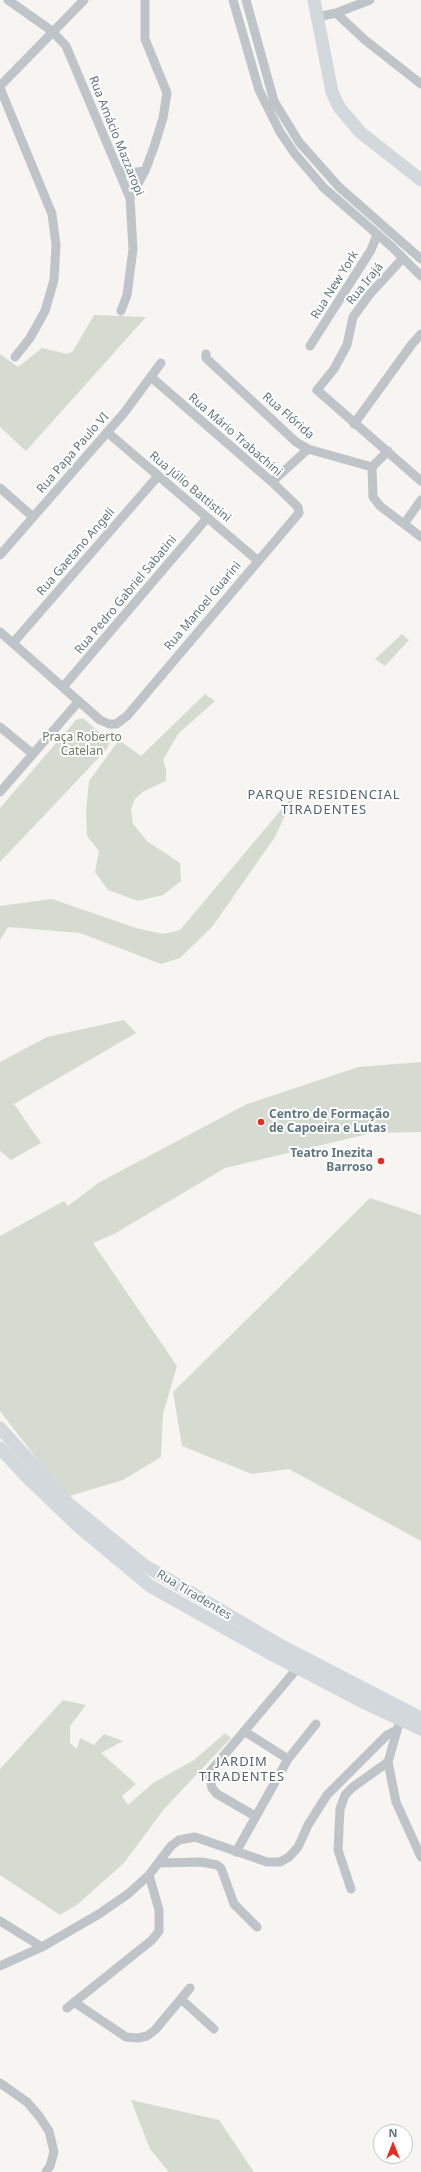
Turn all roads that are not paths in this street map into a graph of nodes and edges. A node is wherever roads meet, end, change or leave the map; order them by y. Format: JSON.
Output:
{"nodes":[{"id":1,"x":8,"y":0,"type":"edge"},
{"id":2,"x":84,"y":0,"type":"edge"},
{"id":3,"x":145,"y":0,"type":"edge"},
{"id":4,"x":234,"y":0,"type":"edge"},
{"id":5,"x":246,"y":0,"type":"edge"},
{"id":6,"x":314,"y":0,"type":"edge"},
{"id":7,"x":370,"y":0,"type":"edge"},
{"id":8,"x":336,"y":13,"type":"junction"},
{"id":9,"x":316,"y":17,"type":"junction"},
{"id":10,"x":52,"y":31,"type":"junction"},
{"id":11,"x":421,"y":84,"type":"edge"},
{"id":12,"x":0,"y":87,"type":"edge"},
{"id":13,"x":118,"y":170,"type":"junction"},
{"id":14,"x":145,"y":171,"type":"junction"},
{"id":15,"x":421,"y":180,"type":"edge"},
{"id":16,"x":130,"y":198,"type":"junction"},
{"id":17,"x":378,"y":235,"type":"junction"},
{"id":18,"x":403,"y":258,"type":"junction"},
{"id":19,"x":421,"y":259,"type":"edge"},
{"id":20,"x":421,"y":276,"type":"edge"},
{"id":21,"x":121,"y":311,"type":"dead end"},
{"id":22,"x":421,"y":334,"type":"edge"},
{"id":23,"x":310,"y":346,"type":"dead end"},
{"id":24,"x":206,"y":354,"type":"dead end"},
{"id":25,"x":15,"y":357,"type":"dead end"},
{"id":26,"x":161,"y":363,"type":"dead end"},
{"id":27,"x":151,"y":376,"type":"junction"},
{"id":28,"x":354,"y":424,"type":"junction"},
{"id":29,"x":107,"y":432,"type":"junction"},
{"id":30,"x":308,"y":450,"type":"junction"},
{"id":31,"x":388,"y":452,"type":"junction"},
{"id":32,"x":372,"y":467,"type":"junction"},
{"id":33,"x":158,"y":476,"type":"junction"},
{"id":34,"x":421,"y":481,"type":"edge"},
{"id":35,"x":272,"y":482,"type":"junction"},
{"id":36,"x":0,"y":488,"type":"edge"},
{"id":37,"x":421,"y":500,"type":"edge"},
{"id":38,"x":299,"y":513,"type":"joint"},
{"id":39,"x":33,"y":517,"type":"junction"},
{"id":40,"x":207,"y":518,"type":"junction"},
{"id":41,"x":404,"y":524,"type":"junction"},
{"id":42,"x":421,"y":537,"type":"edge"},
{"id":43,"x":0,"y":555,"type":"edge"},
{"id":44,"x":257,"y":560,"type":"junction"},
{"id":45,"x":0,"y":632,"type":"edge"},
{"id":46,"x":13,"y":643,"type":"junction"},
{"id":47,"x":63,"y":687,"type":"junction"},
{"id":48,"x":79,"y":701,"type":"junction"},
{"id":49,"x":0,"y":727,"type":"edge"},
{"id":50,"x":33,"y":754,"type":"junction"},
{"id":51,"x":0,"y":792,"type":"edge"},
{"id":52,"x":0,"y":1428,"type":"edge"},
{"id":53,"x":0,"y":1448,"type":"edge"},
{"id":54,"x":61,"y":1503,"type":"junction"},
{"id":55,"x":302,"y":1663,"type":"junction"},
{"id":56,"x":421,"y":1718,"type":"edge"},
{"id":57,"x":316,"y":1724,"type":"dead end"},
{"id":58,"x":399,"y":1725,"type":"junction"},
{"id":59,"x":421,"y":1729,"type":"edge"},
{"id":60,"x":244,"y":1732,"type":"junction"},
{"id":61,"x":288,"y":1759,"type":"junction"},
{"id":62,"x":388,"y":1762,"type":"junction"},
{"id":63,"x":255,"y":1816,"type":"junction"},
{"id":64,"x":236,"y":1852,"type":"junction"},
{"id":65,"x":421,"y":1857,"type":"edge"},
{"id":66,"x":158,"y":1863,"type":"junction"},
{"id":67,"x":149,"y":1875,"type":"junction"},
{"id":68,"x":351,"y":1889,"type":"dead end"},
{"id":69,"x":0,"y":1921,"type":"edge"},
{"id":70,"x":257,"y":1927,"type":"dead end"},
{"id":71,"x":42,"y":1947,"type":"junction"},
{"id":72,"x":0,"y":1966,"type":"edge"},
{"id":73,"x":190,"y":1988,"type":"dead end"},
{"id":74,"x":181,"y":1999,"type":"junction"},
{"id":75,"x":214,"y":2029,"type":"dead end"},
{"id":76,"x":0,"y":2083,"type":"edge"},
{"id":77,"x":46,"y":2172,"type":"edge"}],
"edges":[{"from":1,"to":10,"type":"street","name":"Rua Amácio Mazzaropi"},
{"from":2,"to":10,"type":"street"},
{"from":3,"to":14,"type":"street"},
{"from":4,"to":17,"type":"street"},
{"from":5,"to":19,"type":"street"},
{"from":6,"to":9,"type":"street"},
{"from":7,"to":8,"type":"street"},
{"from":8,"to":9,"type":"street"},
{"from":8,"to":11,"type":"street"},
{"from":9,"to":15,"type":"street"},
{"from":10,"to":12,"type":"street"},
{"from":10,"to":13,"type":"street","name":"Rua Amácio Mazzaropi"},
{"from":12,"to":25,"type":"street"},
{"from":13,"to":14,"type":"street"},
{"from":13,"to":16,"type":"street","name":"Rua Amácio Mazzaropi"},
{"from":14,"to":16,"type":"street"},
{"from":16,"to":21,"type":"street","name":"Rua Amácio Mazzaropi"},
{"from":17,"to":18,"type":"street"},
{"from":17,"to":23,"type":"street","name":"Rua New York"},
{"from":18,"to":20,"type":"street"},
{"from":18,"to":28,"type":"street","name":"Rua Irajá"},
{"from":22,"to":28,"type":"street"},
{"from":24,"to":30,"type":"street","name":"Rua Flórida"},
{"from":26,"to":27,"type":"street","name":"Rua Papa Paulo VI"},
{"from":27,"to":29,"type":"street","name":"Rua Papa Paulo VI"},
{"from":27,"to":35,"type":"street","name":"Rua Mário Trabachini"},
{"from":28,"to":31,"type":"street"},
{"from":29,"to":33,"type":"street","name":"Rua Júlio Battistini"},
{"from":29,"to":39,"type":"street","name":"Rua Papa Paulo VI"},
{"from":30,"to":32,"type":"street","name":"Rua Flórida"},
{"from":30,"to":35,"type":"street"},
{"from":31,"to":32,"type":"street"},
{"from":31,"to":34,"type":"street"},
{"from":32,"to":41,"type":"street"},
{"from":33,"to":40,"type":"street","name":"Rua Júlio Battistini"},
{"from":33,"to":46,"type":"street","name":"Rua Gaetano Angeli"},
{"from":35,"to":38,"type":"street","name":"Rua Mário Trabachini"},
{"from":36,"to":39,"type":"street"},
{"from":37,"to":41,"type":"street"},
{"from":38,"to":44,"type":"street","name":"Rua Manoel Guarini"},
{"from":39,"to":43,"type":"street","name":"Rua Papa Paulo VI"},
{"from":40,"to":44,"type":"street","name":"Rua Júlio Battistini"},
{"from":40,"to":47,"type":"street","name":"Rua Pedro Gabriel Sabatini"},
{"from":41,"to":42,"type":"street"},
{"from":44,"to":48,"type":"street","name":"Rua Manoel Guarini"},
{"from":45,"to":46,"type":"street"},
{"from":46,"to":47,"type":"street"},
{"from":47,"to":48,"type":"street"},
{"from":48,"to":50,"type":"street"},
{"from":49,"to":50,"type":"street"},
{"from":50,"to":51,"type":"street"},
{"from":52,"to":54,"type":"street","name":"Rua Tiradentes"},
{"from":53,"to":54,"type":"street","name":"Rua Tiradentes"},
{"from":54,"to":55,"type":"street","name":"Rua Tiradentes"},
{"from":55,"to":56,"type":"street","name":"Rua Tiradentes"},
{"from":55,"to":58,"type":"street","name":"Rua Tiradentes"},
{"from":55,"to":60,"type":"street"},
{"from":57,"to":61,"type":"street"},
{"from":58,"to":59,"type":"street","name":"Rua Tiradentes"},
{"from":58,"to":62,"type":"street"},
{"from":58,"to":64,"type":"street"},
{"from":60,"to":61,"type":"street"},
{"from":60,"to":63,"type":"street"},
{"from":61,"to":63,"type":"street"},
{"from":62,"to":65,"type":"street"},
{"from":62,"to":68,"type":"street"},
{"from":63,"to":64,"type":"street"},
{"from":64,"to":66,"type":"street"},
{"from":66,"to":67,"type":"street"},
{"from":66,"to":70,"type":"street"},
{"from":67,"to":71,"type":"street"},
{"from":67,"to":74,"type":"street"},
{"from":69,"to":71,"type":"street"},
{"from":71,"to":72,"type":"street"},
{"from":73,"to":74,"type":"street"},
{"from":74,"to":75,"type":"street"},
{"from":76,"to":77,"type":"street"}]}
